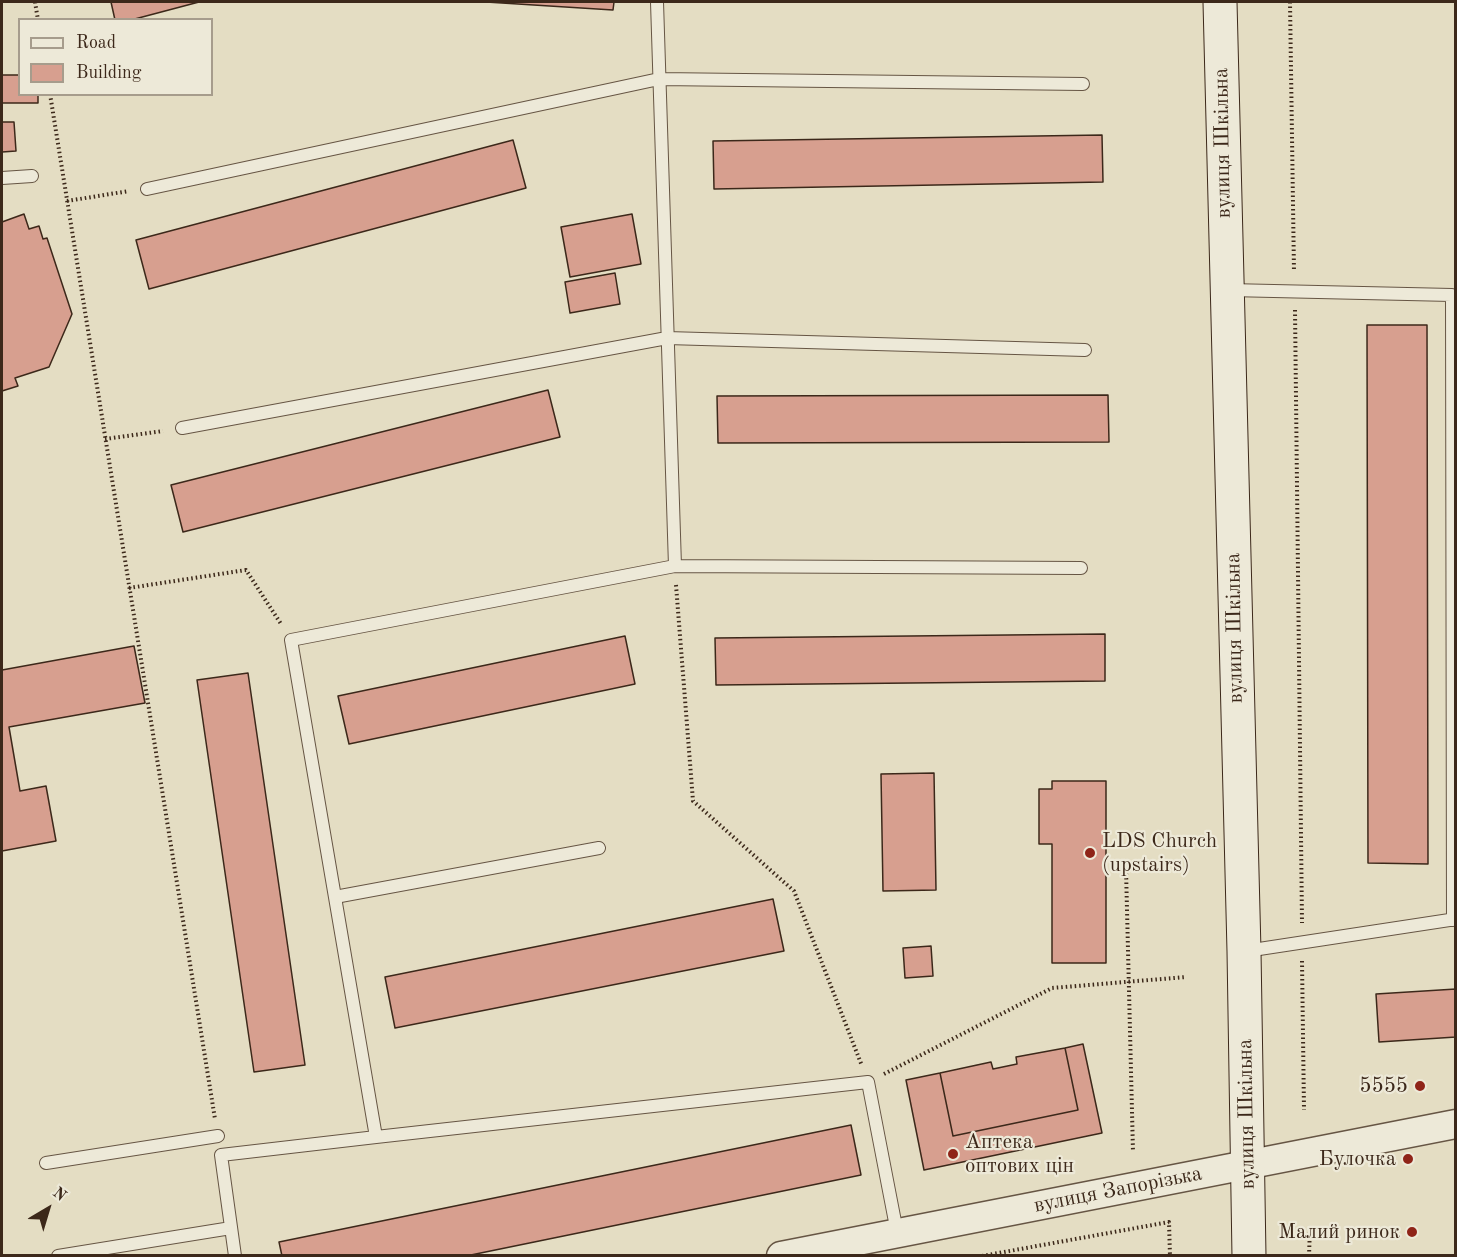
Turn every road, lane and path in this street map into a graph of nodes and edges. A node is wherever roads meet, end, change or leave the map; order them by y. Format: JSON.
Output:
{"nodes":[{"id":1,"x":35,"y":2,"type":"edge"},
{"id":2,"x":657,"y":2,"type":"edge"},
{"id":3,"x":1220,"y":2,"type":"edge"},
{"id":4,"x":1290,"y":2,"type":"edge"},
{"id":5,"x":38,"y":18,"type":"edge"},
{"id":6,"x":659,"y":79,"type":"junction"},
{"id":7,"x":1083,"y":84,"type":"dead end"},
{"id":8,"x":50,"y":96,"type":"edge"},
{"id":9,"x":32,"y":176,"type":"dead end"},
{"id":10,"x":2,"y":178,"type":"edge"},
{"id":11,"x":147,"y":189,"type":"joint"},
{"id":12,"x":67,"y":201,"type":"junction"},
{"id":13,"x":1227,"y":290,"type":"junction"},
{"id":14,"x":1295,"y":292,"type":"junction"},
{"id":15,"x":667,"y":338,"type":"junction"},
{"id":16,"x":1085,"y":350,"type":"dead end"},
{"id":17,"x":182,"y":428,"type":"joint"},
{"id":18,"x":105,"y":439,"type":"junction"},
{"id":19,"x":1454,"y":453,"type":"edge"},
{"id":20,"x":675,"y":566,"type":"junction"},
{"id":21,"x":1081,"y":568,"type":"dead end"},
{"id":22,"x":129,"y":588,"type":"junction"},
{"id":23,"x":291,"y":640,"type":"junction"},
{"id":24,"x":598,"y":848,"type":"dead end"},
{"id":25,"x":1126,"y":869,"type":"dead end"},
{"id":26,"x":335,"y":897,"type":"junction"},
{"id":27,"x":1454,"y":920,"type":"edge"},
{"id":28,"x":1302,"y":942,"type":"junction"},
{"id":29,"x":1244,"y":951,"type":"junction"},
{"id":30,"x":1186,"y":977,"type":"dead end"},
{"id":31,"x":1129,"y":982,"type":"junction"},
{"id":32,"x":868,"y":1082,"type":"junction"},
{"id":33,"x":1304,"y":1110,"type":"dead end"},
{"id":34,"x":1455,"y":1124,"type":"edge"},
{"id":35,"x":218,"y":1136,"type":"joint"},
{"id":36,"x":376,"y":1137,"type":"junction"},
{"id":37,"x":1133,"y":1152,"type":"dead end"},
{"id":38,"x":46,"y":1163,"type":"dead end"},
{"id":39,"x":1249,"y":1166,"type":"junction"},
{"id":40,"x":231,"y":1228,"type":"junction"},
{"id":41,"x":1310,"y":1228,"type":"dead end"},
{"id":42,"x":897,"y":1232,"type":"junction"},
{"id":43,"x":58,"y":1256,"type":"edge"},
{"id":44,"x":235,"y":1256,"type":"edge"},
{"id":45,"x":781,"y":1256,"type":"edge"},
{"id":46,"x":982,"y":1256,"type":"edge"},
{"id":47,"x":1170,"y":1256,"type":"edge"},
{"id":48,"x":1249,"y":1256,"type":"edge"},
{"id":49,"x":1309,"y":1256,"type":"edge"}],
"edges":[{"from":1,"to":5,"type":"path"},
{"from":2,"to":6,"type":"lane"},
{"from":3,"to":13,"type":"main road","name":"вулиця Шкільна"},
{"from":4,"to":14,"type":"path"},
{"from":6,"to":7,"type":"lane"},
{"from":6,"to":11,"type":"lane"},
{"from":6,"to":15,"type":"lane"},
{"from":8,"to":12,"type":"path"},
{"from":9,"to":10,"type":"lane"},
{"from":11,"to":12,"type":"path"},
{"from":12,"to":18,"type":"path"},
{"from":13,"to":14,"type":"lane"},
{"from":13,"to":29,"type":"main road","name":"вулиця Шкільна"},
{"from":14,"to":19,"type":"lane"},
{"from":14,"to":28,"type":"path"},
{"from":15,"to":16,"type":"lane"},
{"from":15,"to":17,"type":"lane"},
{"from":15,"to":20,"type":"lane"},
{"from":17,"to":18,"type":"path"},
{"from":18,"to":22,"type":"path"},
{"from":19,"to":27,"type":"lane"},
{"from":20,"to":21,"type":"lane"},
{"from":20,"to":23,"type":"lane"},
{"from":20,"to":32,"type":"path"},
{"from":22,"to":23,"type":"path"},
{"from":22,"to":35,"type":"path"},
{"from":23,"to":26,"type":"lane"},
{"from":24,"to":26,"type":"lane"},
{"from":25,"to":31,"type":"path"},
{"from":26,"to":36,"type":"lane"},
{"from":27,"to":28,"type":"lane"},
{"from":28,"to":29,"type":"lane"},
{"from":28,"to":33,"type":"path"},
{"from":29,"to":39,"type":"main road","name":"вулиця Шкільна"},
{"from":30,"to":31,"type":"path"},
{"from":31,"to":32,"type":"path"},
{"from":31,"to":37,"type":"path"},
{"from":32,"to":36,"type":"lane"},
{"from":32,"to":42,"type":"lane"},
{"from":34,"to":39,"type":"street","name":"вулиця Запорізька"},
{"from":35,"to":38,"type":"lane"},
{"from":36,"to":40,"type":"lane"},
{"from":39,"to":42,"type":"street","name":"вулиця Запорізька"},
{"from":39,"to":48,"type":"main road","name":"вулиця Шкільна"},
{"from":40,"to":43,"type":"lane"},
{"from":40,"to":44,"type":"lane"},
{"from":41,"to":49,"type":"path"},
{"from":42,"to":45,"type":"street","name":"вулиця Запорізька"},
{"from":46,"to":47,"type":"path"}]}
